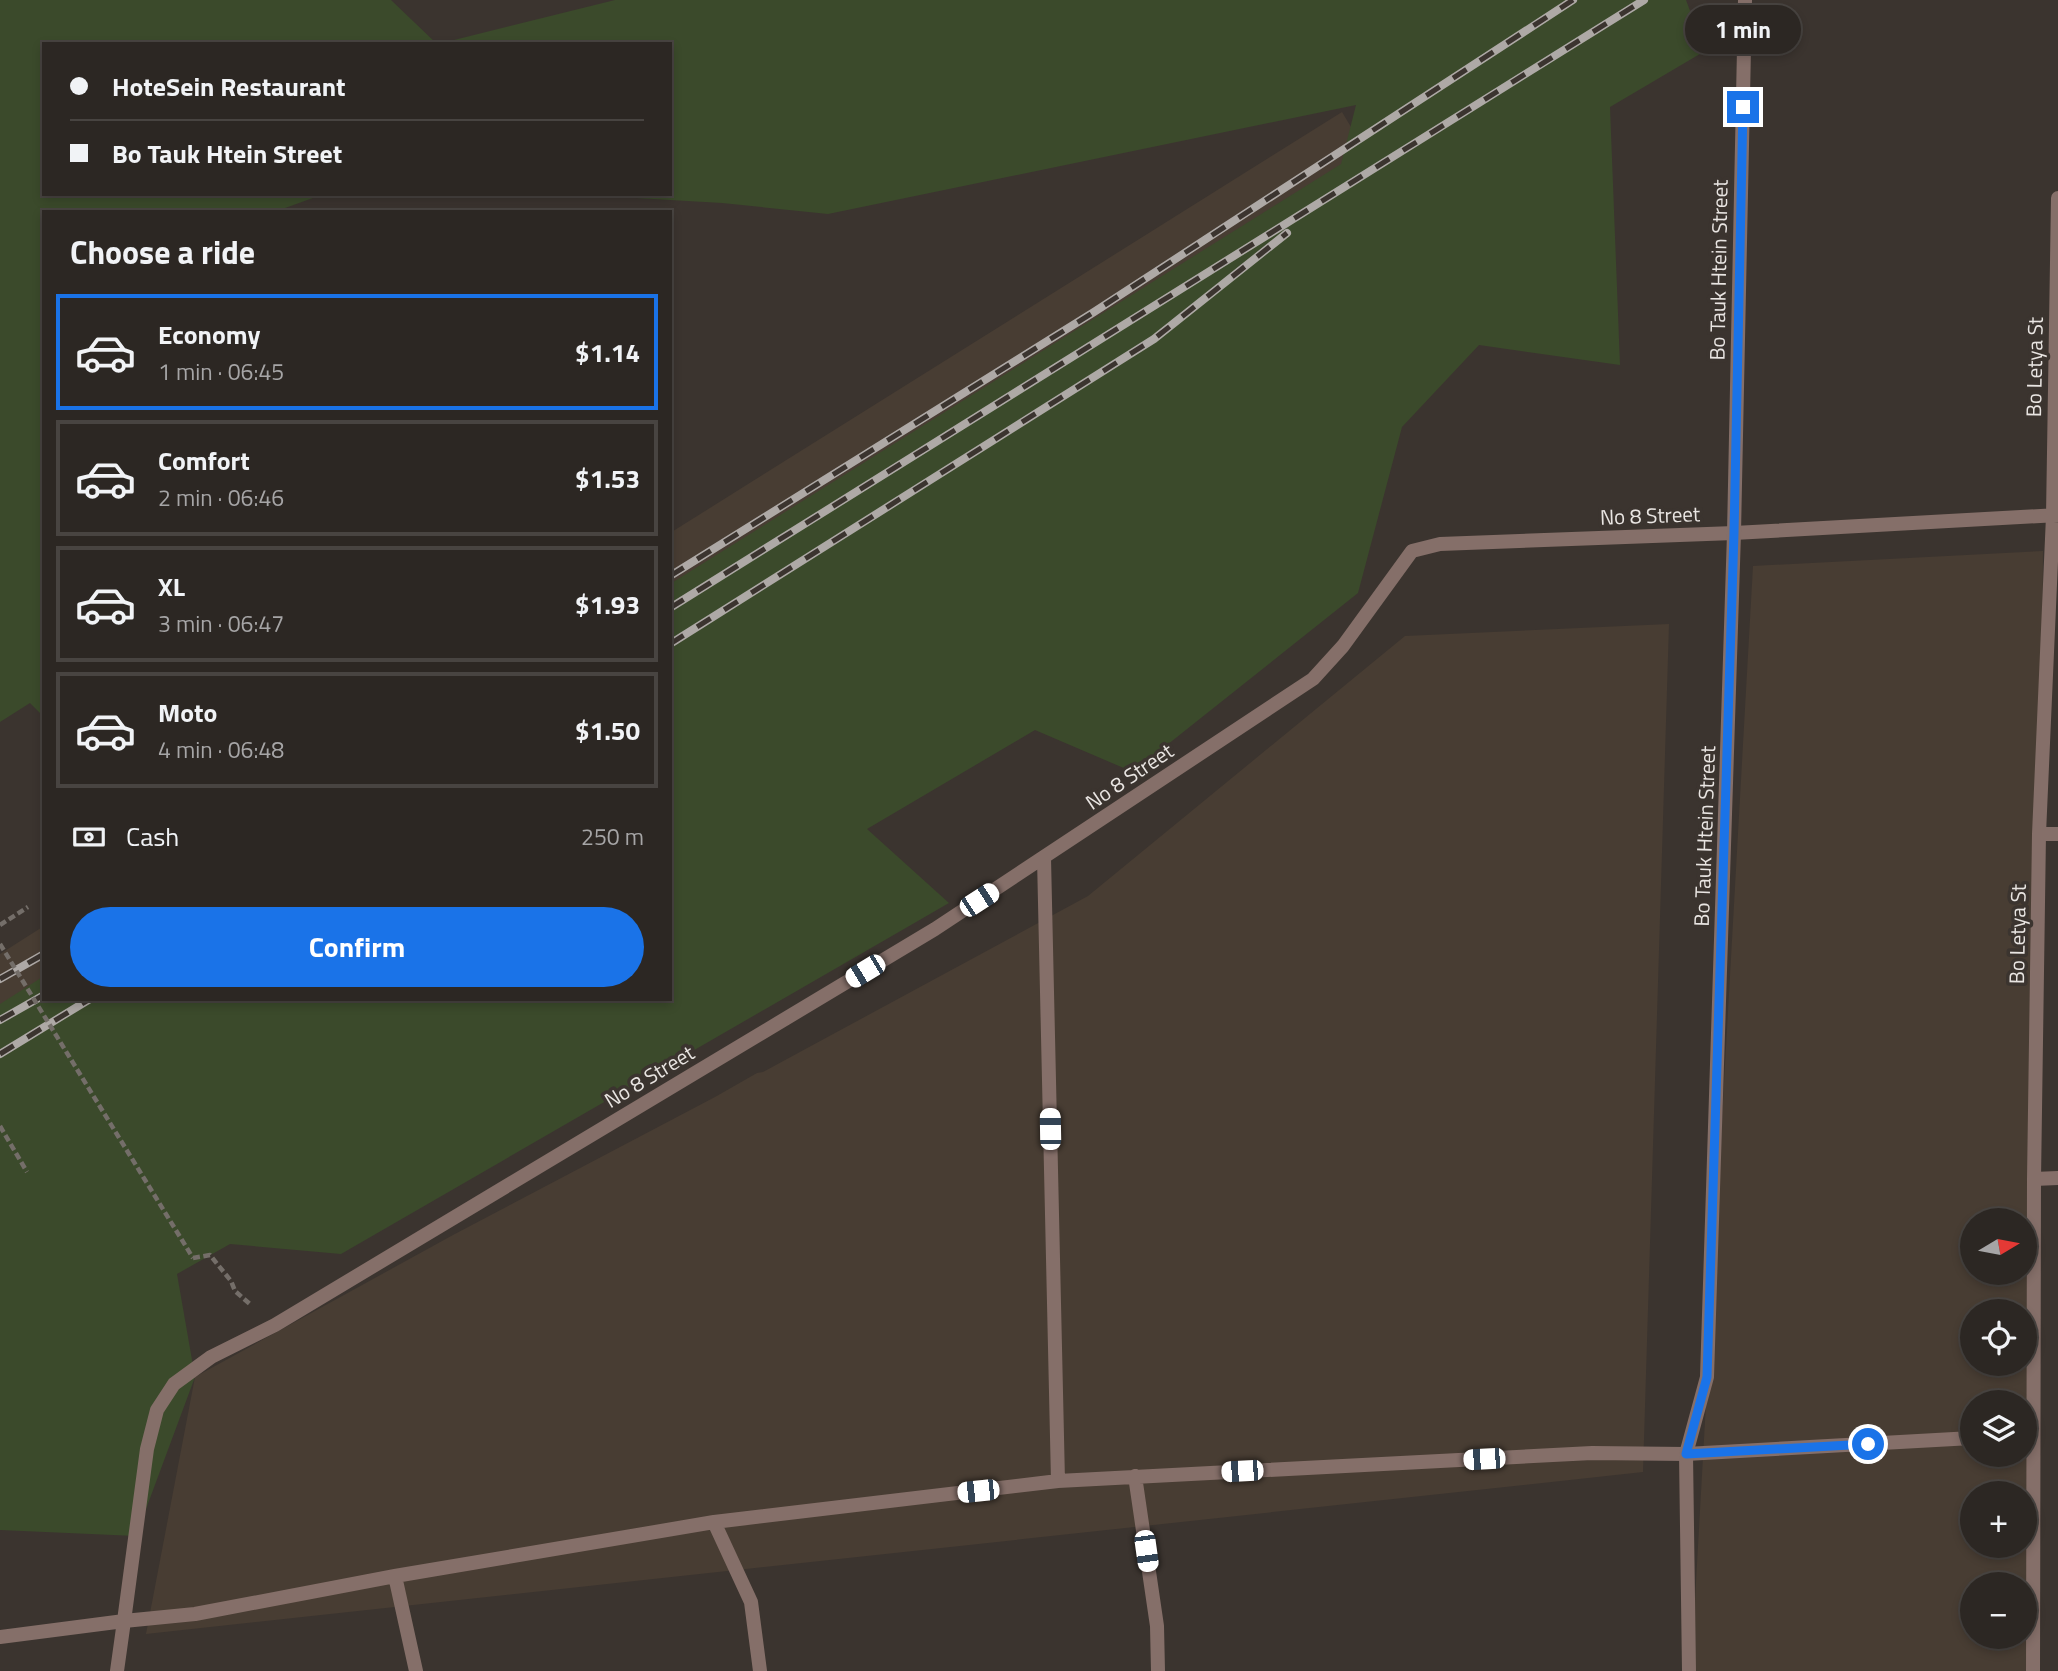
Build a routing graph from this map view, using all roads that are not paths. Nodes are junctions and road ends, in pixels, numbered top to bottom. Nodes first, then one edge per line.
1 (1745, 0) edge
2 (2058, 198) edge
3 (2055, 515) edge
4 (1734, 533) junction
5 (2039, 834) junction
6 (2058, 834) edge
7 (1044, 858) junction
8 (2058, 1178) edge
9 (2034, 1179) junction
10 (2030, 1390) edge
11 (1960, 1439) edge
12 (1686, 1454) junction
13 (2030, 1467) edge
14 (1135, 1476) junction
15 (1058, 1481) junction
16 (714, 1522) junction
17 (395, 1576) junction
18 (124, 1621) junction
19 (0, 1637) edge
20 (117, 1671) edge
21 (416, 1671) edge
22 (760, 1671) edge
23 (1158, 1671) edge
24 (1689, 1671) edge
25 (2033, 1671) edge

1 - 4 street, Bo Tauk Htein Street
2 - 3 street, Bo Letya St
3 - 4 street, No 8 Street
3 - 5 street, Bo Letya St
4 - 7 street, No 8 Street
4 - 12 street, Bo Tauk Htein Street
5 - 6 street
5 - 9 street, Bo Letya St
7 - 15 street
7 - 18 street, No 8 Street
8 - 9 street
9 - 10 street, Bo Letya St
11 - 12 street
12 - 14 street
12 - 24 street, Bo Tauk Htein Street
13 - 25 street, Bo Letya St
14 - 15 street
14 - 23 street
15 - 16 street
16 - 17 street
16 - 22 street
17 - 18 street
17 - 21 street
18 - 19 street
18 - 20 street, No 8 Street

